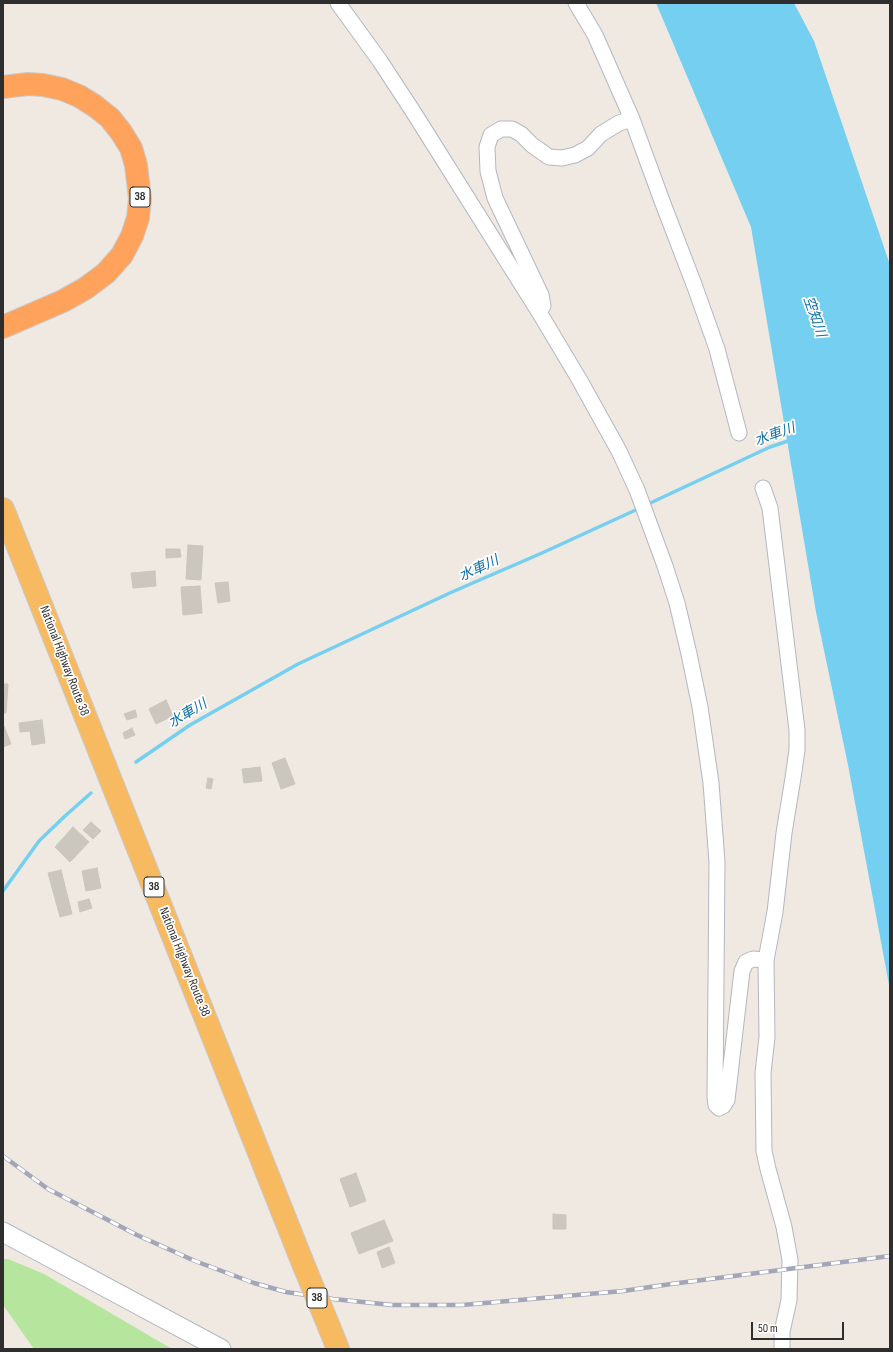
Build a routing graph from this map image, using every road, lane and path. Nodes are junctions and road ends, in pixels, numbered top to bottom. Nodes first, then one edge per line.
1 (338, 3) edge
2 (576, 3) edge
3 (3, 87) edge
4 (632, 119) junction
5 (539, 312) junction
6 (3, 327) edge
7 (739, 433) dead end
8 (763, 488) dead end
9 (3, 509) edge
10 (766, 960) junction
11 (3, 1232) edge
12 (221, 1349) edge
13 (338, 1349) edge
14 (782, 1349) edge

1 - 5 street
2 - 4 street
3 - 6 highway, 38
4 - 5 street
4 - 7 street
5 - 10 street
8 - 10 street
9 - 13 highway, National Highway Route 38 / 38, bridge
10 - 14 street
11 - 12 street

